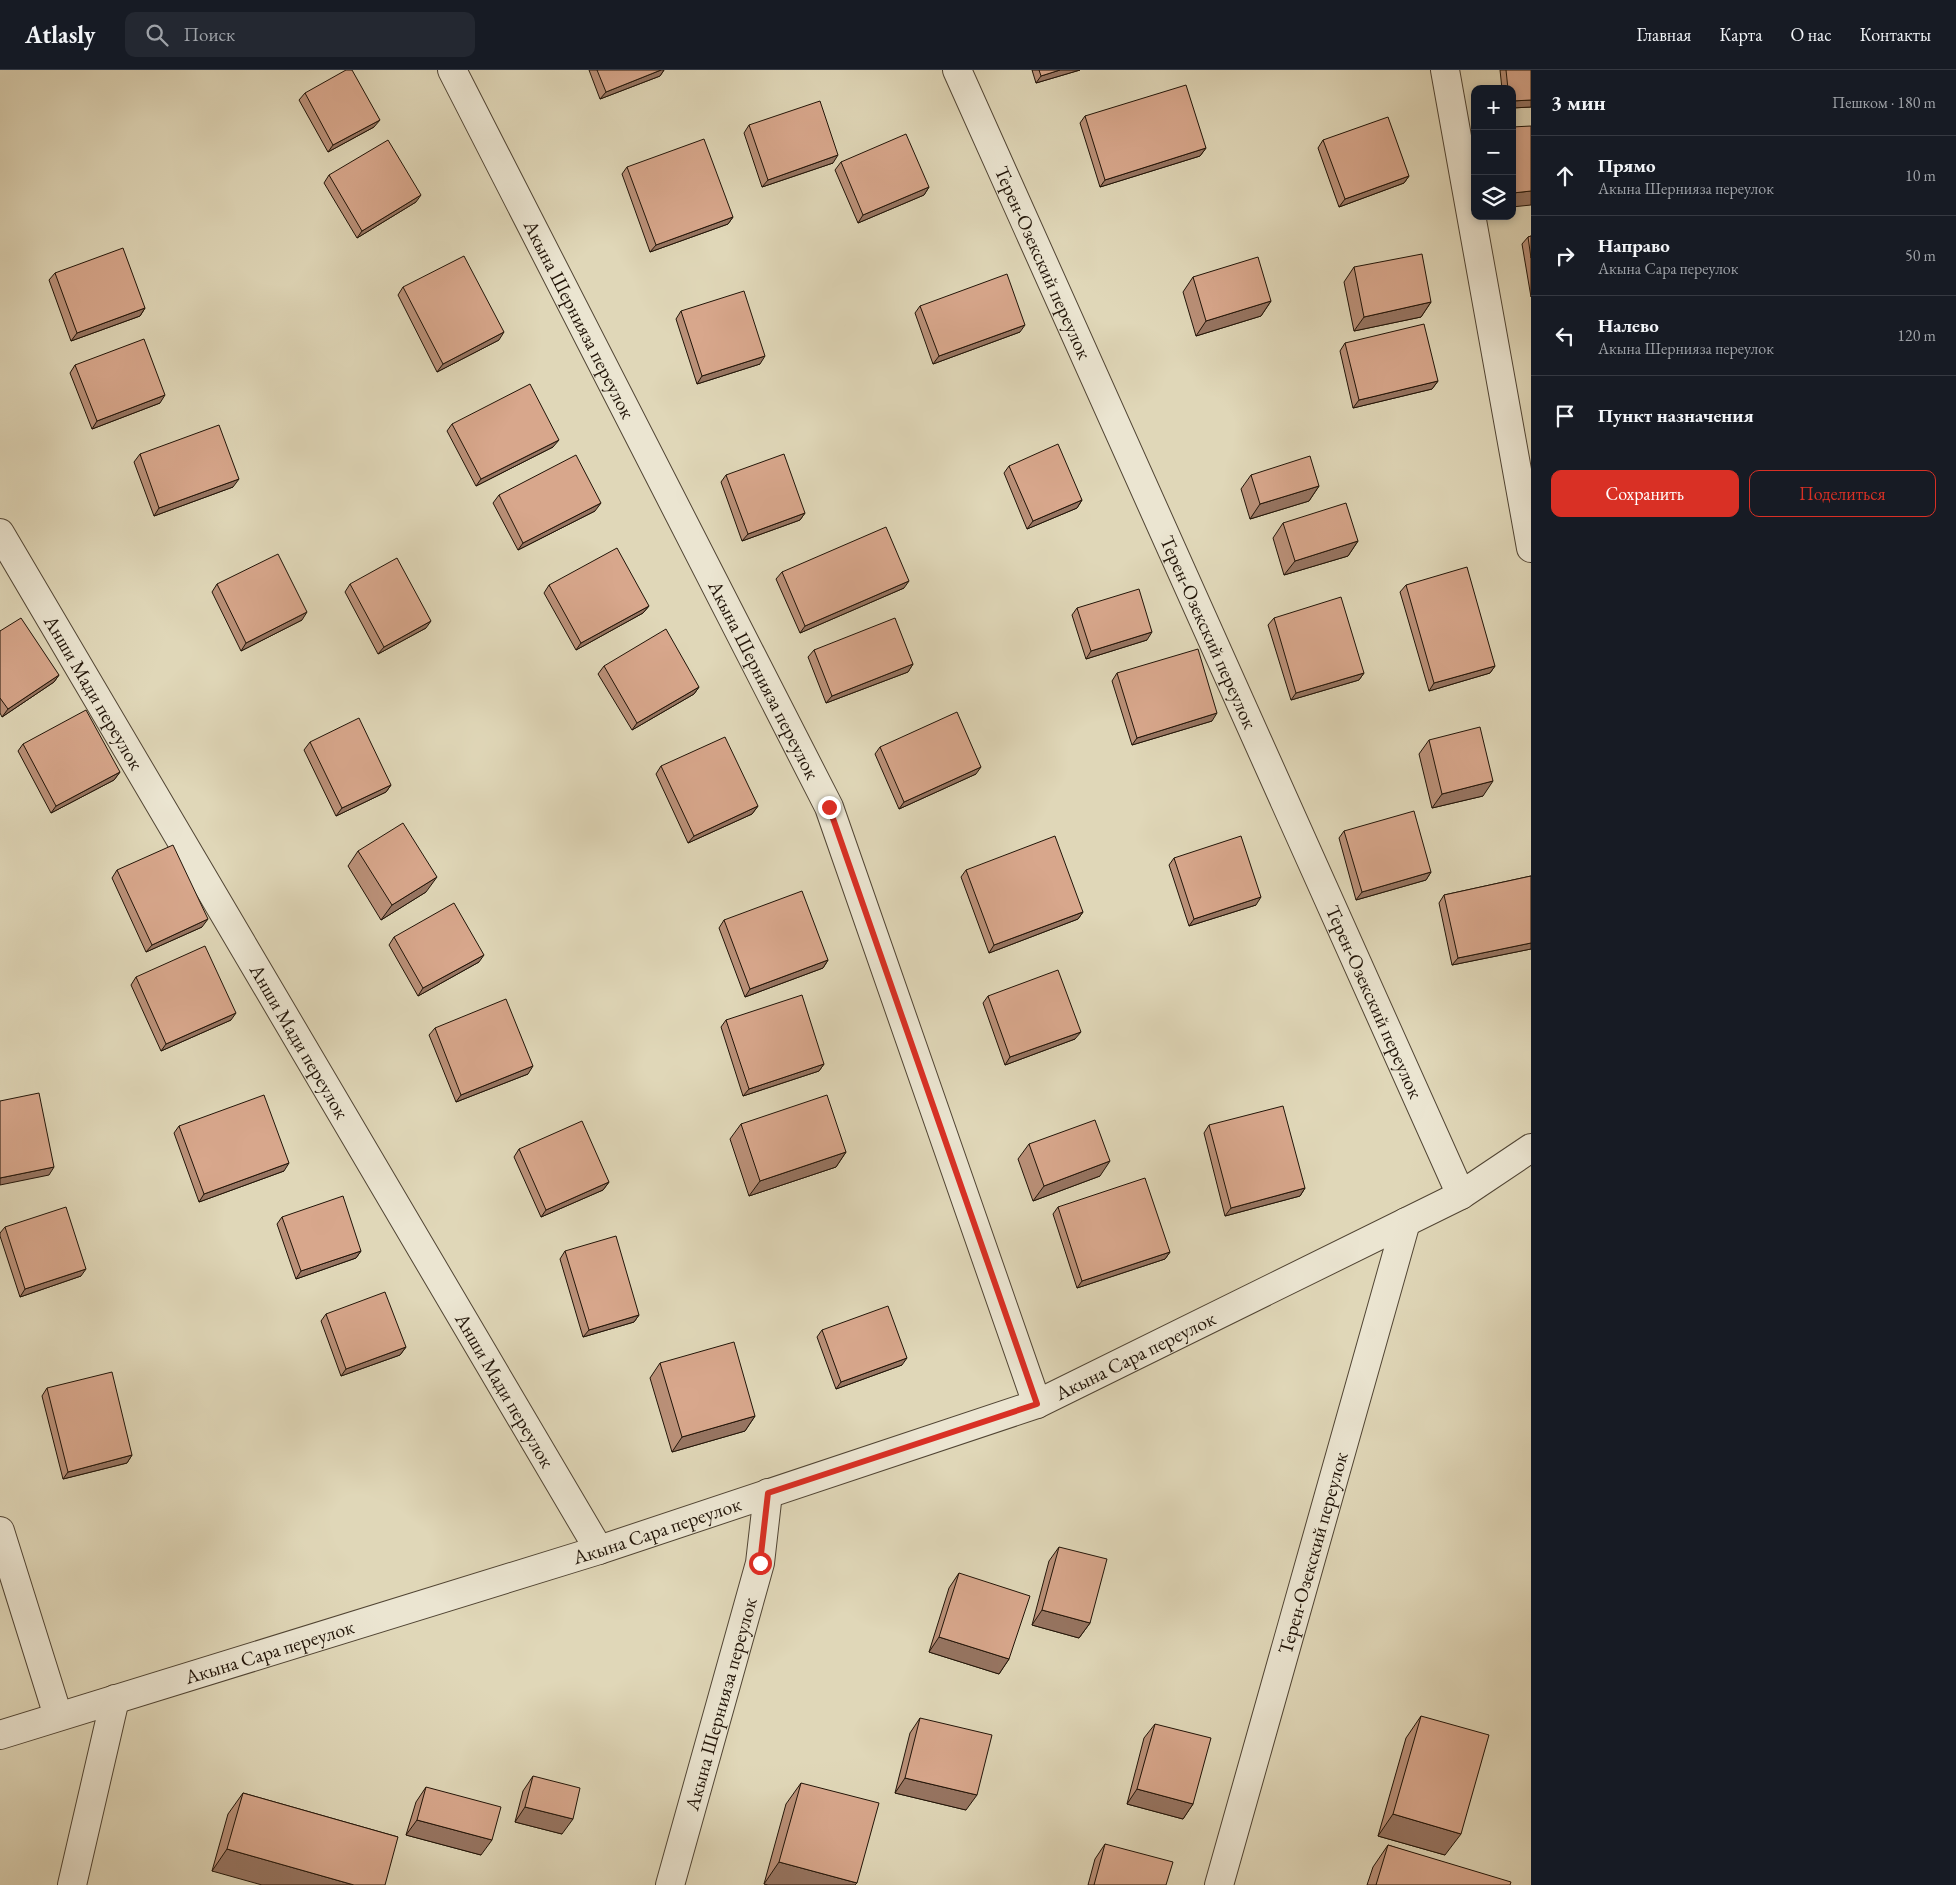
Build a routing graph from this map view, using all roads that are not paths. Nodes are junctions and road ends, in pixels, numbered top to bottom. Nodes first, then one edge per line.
1 (452, 70) edge
2 (957, 70) edge
3 (1444, 70) edge
4 (0, 533) edge
5 (1531, 548) edge
6 (1531, 1148) edge
7 (1461, 1195) junction
8 (1406, 1222) junction
9 (1037, 1404) junction
10 (768, 1493) junction
11 (0, 1531) edge
12 (600, 1550) junction
13 (115, 1699) junction
14 (58, 1716) junction
15 (0, 1735) edge
16 (72, 1885) edge
17 (670, 1885) edge
18 (1219, 1885) edge

1 - 9 street, Акына Шернияза переулок
2 - 7 street, Терен-Озекский переулок
3 - 5 street
4 - 12 street, Анши Мади переулок
6 - 7 street, Акына Сара переулок
7 - 8 street, Акына Сара переулок
8 - 9 street, Акына Сара переулок
8 - 18 street, Терен-Озекский переулок
9 - 10 street, Акына Сара переулок
10 - 12 street, Акына Сара переулок
10 - 17 street, Акына Шернияза переулок
11 - 14 street
12 - 13 street, Акына Сара переулок
13 - 14 street, Акына Сара переулок
13 - 16 street
14 - 15 street, Акына Сара переулок

